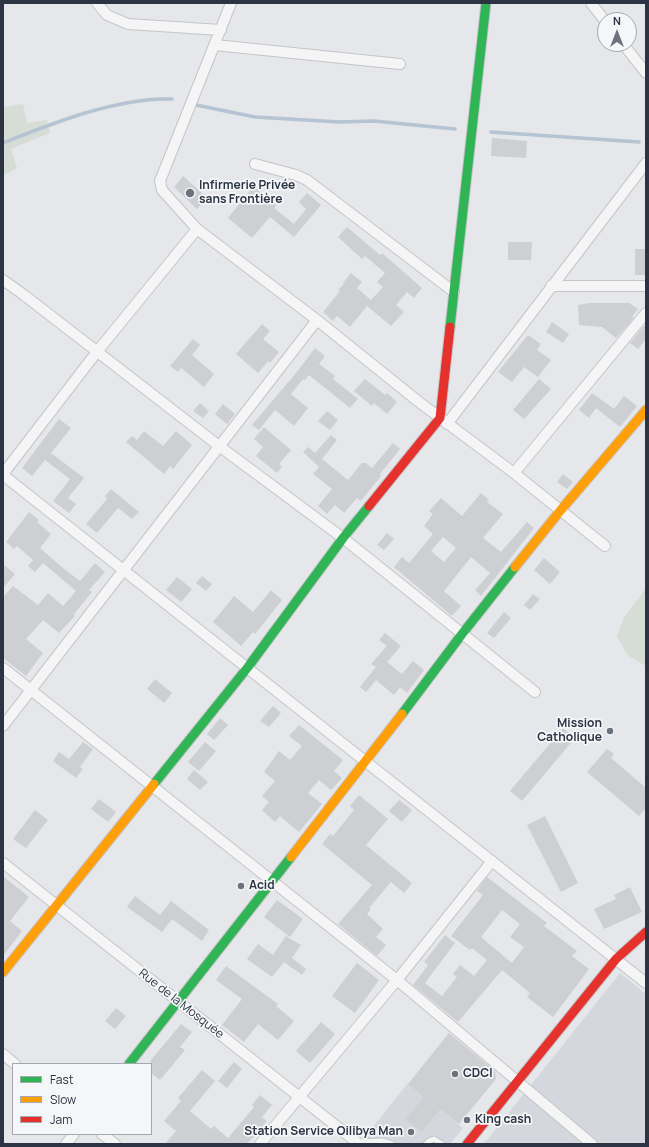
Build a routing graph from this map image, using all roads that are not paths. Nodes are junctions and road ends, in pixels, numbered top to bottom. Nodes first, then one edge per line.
1 (97, 3) edge
2 (231, 3) edge
3 (486, 3) edge
4 (591, 3) edge
5 (598, 12) edge
6 (221, 30) junction
7 (215, 45) junction
8 (629, 52) edge
9 (400, 64) dead end
10 (646, 73) edge
11 (646, 163) edge
12 (255, 164) dead end
13 (197, 229) junction
14 (3, 280) edge
15 (551, 286) junction
16 (646, 286) edge
17 (454, 292) junction
18 (646, 313) edge
19 (317, 320) junction
20 (96, 353) junction
21 (646, 410) edge
22 (444, 421) junction
23 (219, 446) junction
24 (514, 473) junction
25 (3, 474) edge
26 (560, 511) junction
27 (343, 538) junction
28 (605, 546) dead end
29 (123, 570) junction
30 (462, 634) junction
31 (248, 667) junction
32 (3, 668) edge
33 (32, 690) junction
34 (534, 692) dead end
35 (3, 726) edge
36 (368, 761) junction
37 (152, 786) junction
38 (492, 861) junction
39 (3, 863) edge
40 (273, 882) junction
41 (55, 905) junction
42 (646, 932) edge
43 (616, 959) junction
44 (3, 972) edge
45 (397, 980) junction
46 (646, 983) edge
47 (178, 1002) junction
48 (3, 1054) edge
49 (14, 1063) edge
50 (130, 1063) edge
51 (517, 1082) junction
52 (298, 1096) junction
53 (73, 1135) edge
54 (103, 1135) edge
55 (358, 1143) edge
56 (66, 1144) edge
57 (115, 1144) edge
58 (260, 1144) edge
59 (392, 1144) edge
60 (426, 1144) edge
61 (442, 1144) edge
62 (467, 1144) edge
63 (592, 1144) edge

1 - 6 street
2 - 6 street
3 - 17 street
4 - 5 street
6 - 7 street
7 - 9 street
7 - 13 street
8 - 10 street
11 - 15 street
12 - 17 street
13 - 19 street
13 - 20 street
14 - 20 street
15 - 16 street
15 - 22 street
17 - 22 street
18 - 24 street
19 - 22 street
19 - 23 street
20 - 23 street
20 - 25 street
21 - 26 street
22 - 24 street
22 - 27 street
23 - 27 street
23 - 29 street
24 - 26 street
25 - 29 street
26 - 28 street
26 - 30 street
27 - 30 street
27 - 31 street
29 - 31 street
29 - 33 street
30 - 34 street
30 - 36 street
31 - 36 street
31 - 37 street
32 - 33 street
33 - 35 street
33 - 37 street
36 - 38 street
36 - 40 street
37 - 40 street
37 - 41 street
38 - 43 street
38 - 45 street
39 - 41 street, Rue de la Mosquée
40 - 45 street
40 - 47 street
41 - 44 street
41 - 47 street, Rue de la Mosquée
42 - 43 street
43 - 46 street
43 - 51 street
45 - 51 street
45 - 52 street
47 - 50 street
47 - 52 street, Rue de la Mosquée
48 - 49 street
51 - 62 street
51 - 63 street
52 - 55 street, Rue de la Mosquée
52 - 58 street
53 - 56 street
54 - 57 street
55 - 59 lane
60 - 61 lane

